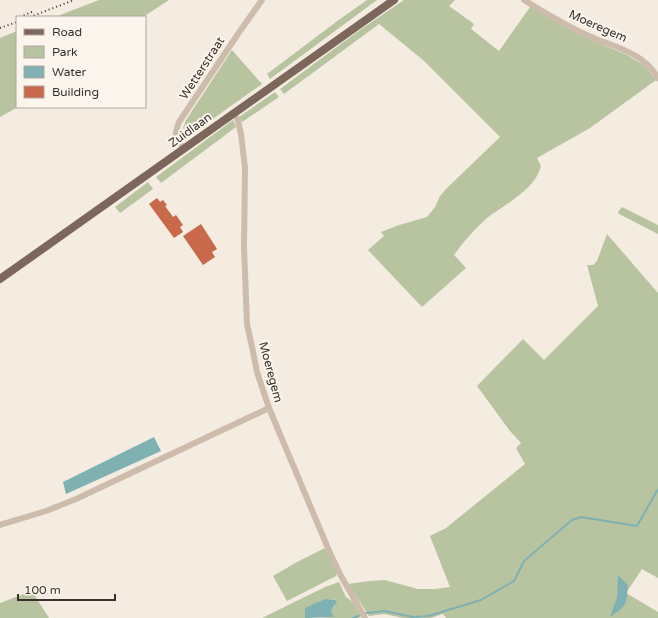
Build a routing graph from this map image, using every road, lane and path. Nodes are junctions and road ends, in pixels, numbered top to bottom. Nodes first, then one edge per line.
1 (262, 0) edge
2 (394, 0) edge
3 (524, 0) edge
4 (658, 78) edge
5 (234, 113) junction
6 (185, 149) junction
7 (0, 279) edge
8 (269, 408) junction
9 (0, 525) edge
10 (365, 618) edge

1 - 6 street, Wetterstraat
2 - 5 main road, Zuidlaan
3 - 4 street, Moeregem
5 - 6 main road, Zuidlaan
5 - 8 street, Moeregem
6 - 7 main road, Zuidlaan
8 - 9 street
8 - 10 street, Moeregem

